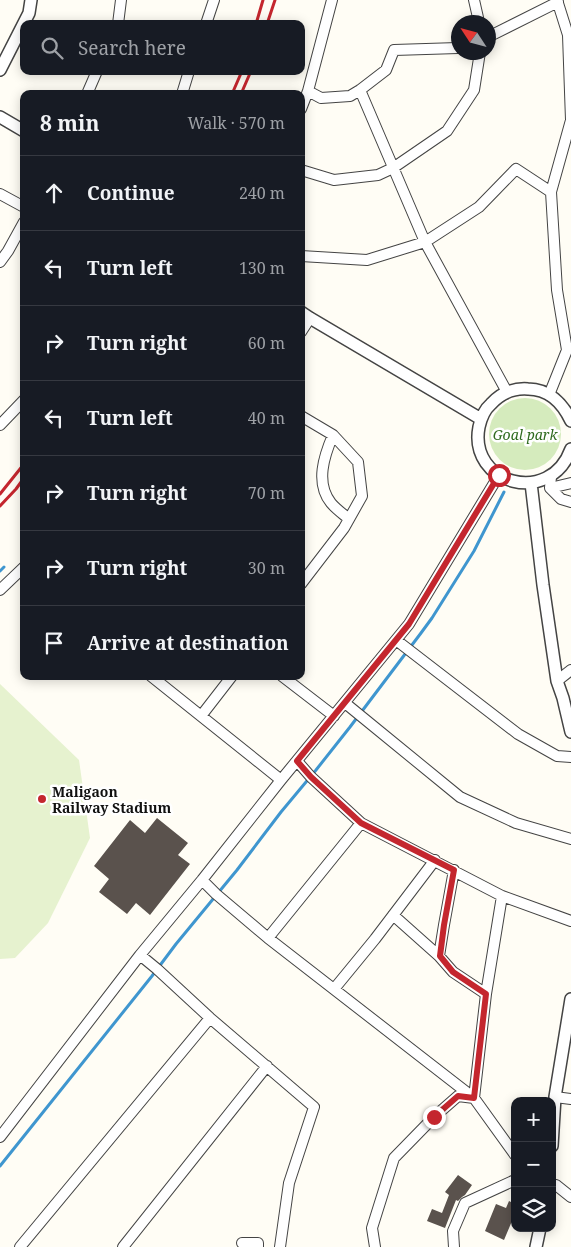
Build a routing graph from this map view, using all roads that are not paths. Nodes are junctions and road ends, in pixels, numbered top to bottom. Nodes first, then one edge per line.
1 (31, 0) edge
2 (122, 0) edge
3 (214, 0) edge
4 (332, 0) edge
5 (474, 0) edge
6 (557, 1) edge
7 (477, 15) edge
8 (26, 20) edge
9 (119, 20) edge
10 (207, 20) edge
11 (20, 31) edge
12 (496, 33) edge
13 (451, 48) edge
14 (479, 60) edge
15 (0, 70) edge
16 (95, 75) edge
17 (188, 75) edge
18 (88, 90) edge
19 (183, 90) edge
20 (360, 90) junction
21 (308, 91) junction
22 (305, 99) edge
23 (0, 117) edge
24 (20, 129) edge
25 (393, 168) junction
26 (305, 171) edge
27 (551, 192) junction
28 (0, 194) edge
29 (20, 205) edge
30 (20, 229) edge
31 (425, 242) junction
32 (305, 256) edge
33 (0, 262) edge
34 (306, 315) edge
35 (507, 392) junction
36 (549, 395) junction
37 (20, 404) edge
38 (305, 418) edge
39 (481, 419) junction
40 (571, 421) edge
41 (0, 425) edge
42 (332, 435) junction
43 (571, 449) edge
44 (499, 475) junction
45 (551, 476) junction
46 (531, 483) junction
47 (571, 483) edge
48 (550, 488) junction
49 (571, 502) edge
50 (349, 519) junction
51 (20, 571) edge
52 (305, 579) edge
53 (0, 590) edge
54 (396, 640) junction
55 (571, 670) edge
56 (156, 680) edge
57 (229, 680) edge
58 (287, 680) edge
59 (557, 681) junction
60 (567, 699) edge
61 (345, 703) junction
62 (201, 716) junction
63 (334, 716) junction
64 (571, 732) edge
65 (571, 757) edge
66 (297, 761) junction
67 (281, 780) junction
68 (361, 823) junction
69 (571, 839) edge
70 (434, 860) junction
71 (454, 870) junction
72 (202, 880) junction
73 (502, 896) junction
74 (393, 916) junction
75 (571, 921) edge
76 (268, 938) junction
77 (140, 955) junction
78 (440, 956) junction
79 (334, 990) junction
80 (486, 994) junction
81 (571, 999) edge
82 (210, 1018) junction
83 (267, 1066) junction
84 (555, 1096) junction
85 (474, 1098) junction
86 (571, 1099) edge
87 (0, 1137) edge
88 (552, 1142) edge
89 (511, 1149) edge
90 (511, 1182) edge
91 (556, 1185) edge
92 (571, 1197) edge
93 (539, 1232) edge
94 (242, 1242) dead end
95 (20, 1247) edge
96 (124, 1247) edge
97 (258, 1247) edge
98 (280, 1247) edge
99 (375, 1247) edge
100 (454, 1247) edge
101 (536, 1247) edge

1 - 8 street
2 - 9 street
3 - 10 street
4 - 21 street
5 - 7 street
6 - 12 street
6 - 27 street
11 - 15 street
13 - 20 street
14 - 25 street
16 - 18 street
17 - 19 street
20 - 21 street
20 - 25 street
21 - 22 street
23 - 24 street
25 - 26 street
25 - 31 street
27 - 31 street
27 - 36 street
28 - 29 street
30 - 33 street
31 - 32 street
31 - 35 street
34 - 39 street
35 - 36 street
35 - 39 street
36 - 40 street
37 - 41 street
38 - 42 street
39 - 44 street
42 - 50 street
42 - 50 street
43 - 45 street
44 - 46 street
44 - 54 street
45 - 46 street
45 - 48 street
46 - 59 street
47 - 48 street
48 - 49 street
50 - 52 street
51 - 53 street
54 - 61 street
54 - 65 street
55 - 59 street
56 - 62 street
57 - 62 street
58 - 63 street
59 - 60 street
60 - 64 street
61 - 63 street
61 - 69 street
62 - 67 street
63 - 66 street
66 - 67 street
66 - 68 street
67 - 72 street
68 - 70 street
68 - 76 street
70 - 71 street
70 - 74 street
71 - 73 street
71 - 78 street
72 - 76 street
72 - 77 street
73 - 75 street
73 - 80 street
74 - 78 street
74 - 79 street
76 - 79 street
77 - 82 street
77 - 87 street
78 - 80 street
79 - 85 street
80 - 85 street
81 - 84 street
82 - 83 street
82 - 95 street
83 - 96 street
83 - 98 street
84 - 86 street
84 - 88 street
85 - 89 street
85 - 99 street
90 - 100 street
91 - 92 street
93 - 101 street
94 - 97 street

